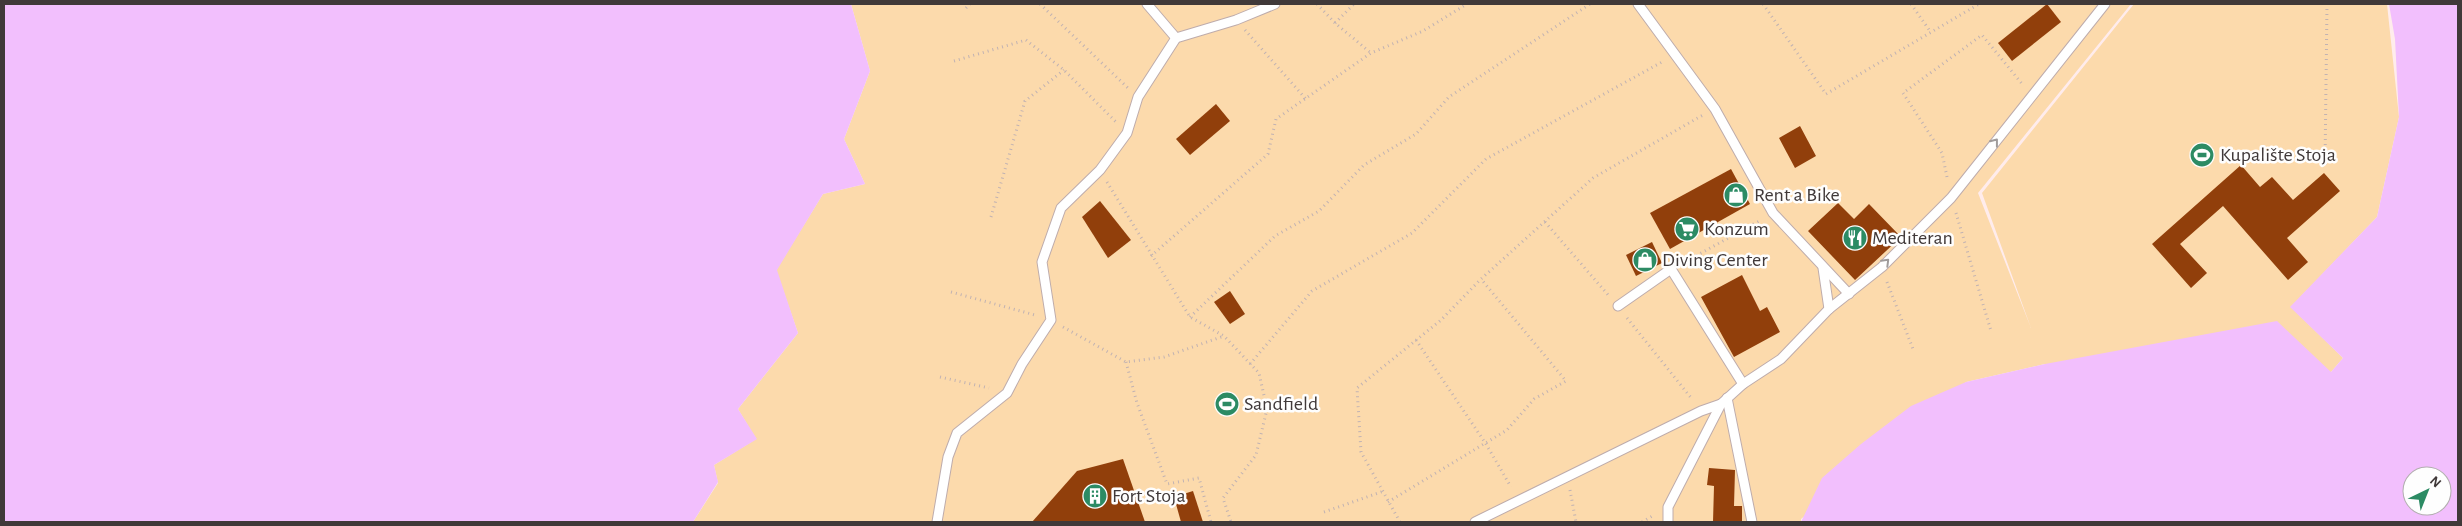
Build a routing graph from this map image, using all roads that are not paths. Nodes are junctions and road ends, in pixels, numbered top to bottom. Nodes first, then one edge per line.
1 (1148, 4) edge
2 (1275, 4) edge
3 (1638, 4) edge
4 (2105, 4) edge
5 (1176, 38) junction
6 (1823, 268) junction
7 (1849, 294) junction
8 (1618, 306) dead end
9 (1829, 309) junction
10 (1743, 384) junction
11 (1724, 401) junction
12 (937, 522) edge
13 (1475, 522) edge
14 (1668, 522) edge
15 (1752, 522) edge

1 - 5 lane
2 - 5 lane
3 - 6 lane
7 -> 4 lane
5 - 12 lane
6 - 7 lane
6 - 9 lane
7 - 9 lane
8 - 10 lane
9 - 10 lane
10 - 11 lane
11 - 13 lane
11 - 14 lane
11 - 15 lane

